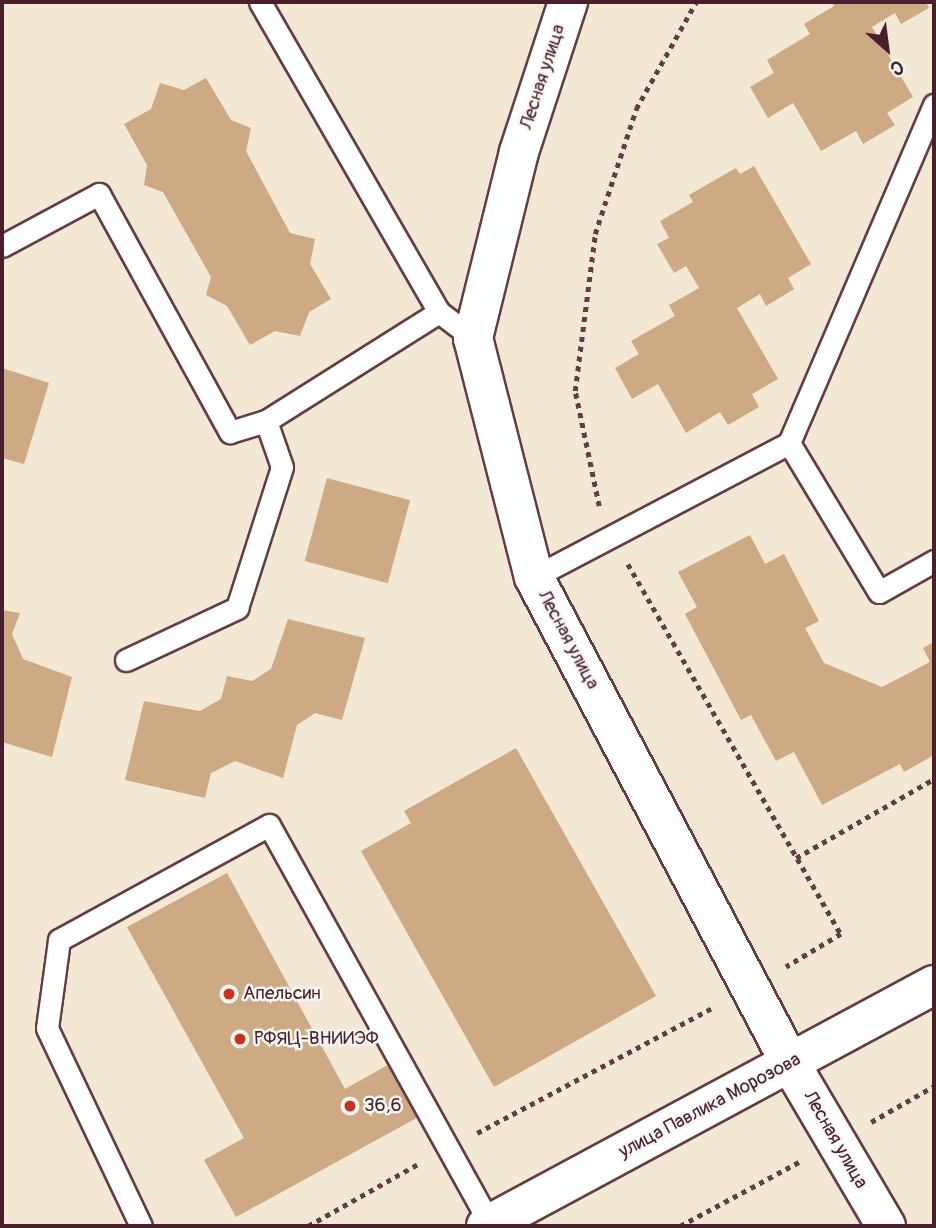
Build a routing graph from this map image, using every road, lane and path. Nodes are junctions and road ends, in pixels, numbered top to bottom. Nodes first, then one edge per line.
1 (260, 2) edge
2 (568, 2) edge
3 (934, 105) edge
4 (2, 246) edge
5 (439, 312) junction
6 (473, 338) junction
7 (266, 421) junction
8 (789, 443) junction
9 (934, 561) edge
10 (534, 577) junction
11 (126, 660) dead end
12 (934, 779) edge
13 (796, 858) dead end
14 (934, 985) edge
15 (790, 1063) junction
16 (488, 1225) edge
17 (141, 1226) edge
18 (886, 1226) edge

1 - 5 lane
2 - 6 street, Лесная улица
3 - 8 lane
4 - 7 lane
5 - 6 lane
5 - 7 lane
6 - 10 street, Лесная улица
7 - 11 lane
8 - 9 lane
8 - 10 lane
10 - 15 street, Лесная улица
12 - 13 path
14 - 15 street, улица Павлика Морозова
15 - 16 street, улица Павлика Морозова
15 - 18 street, Лесная улица
16 - 17 lane

